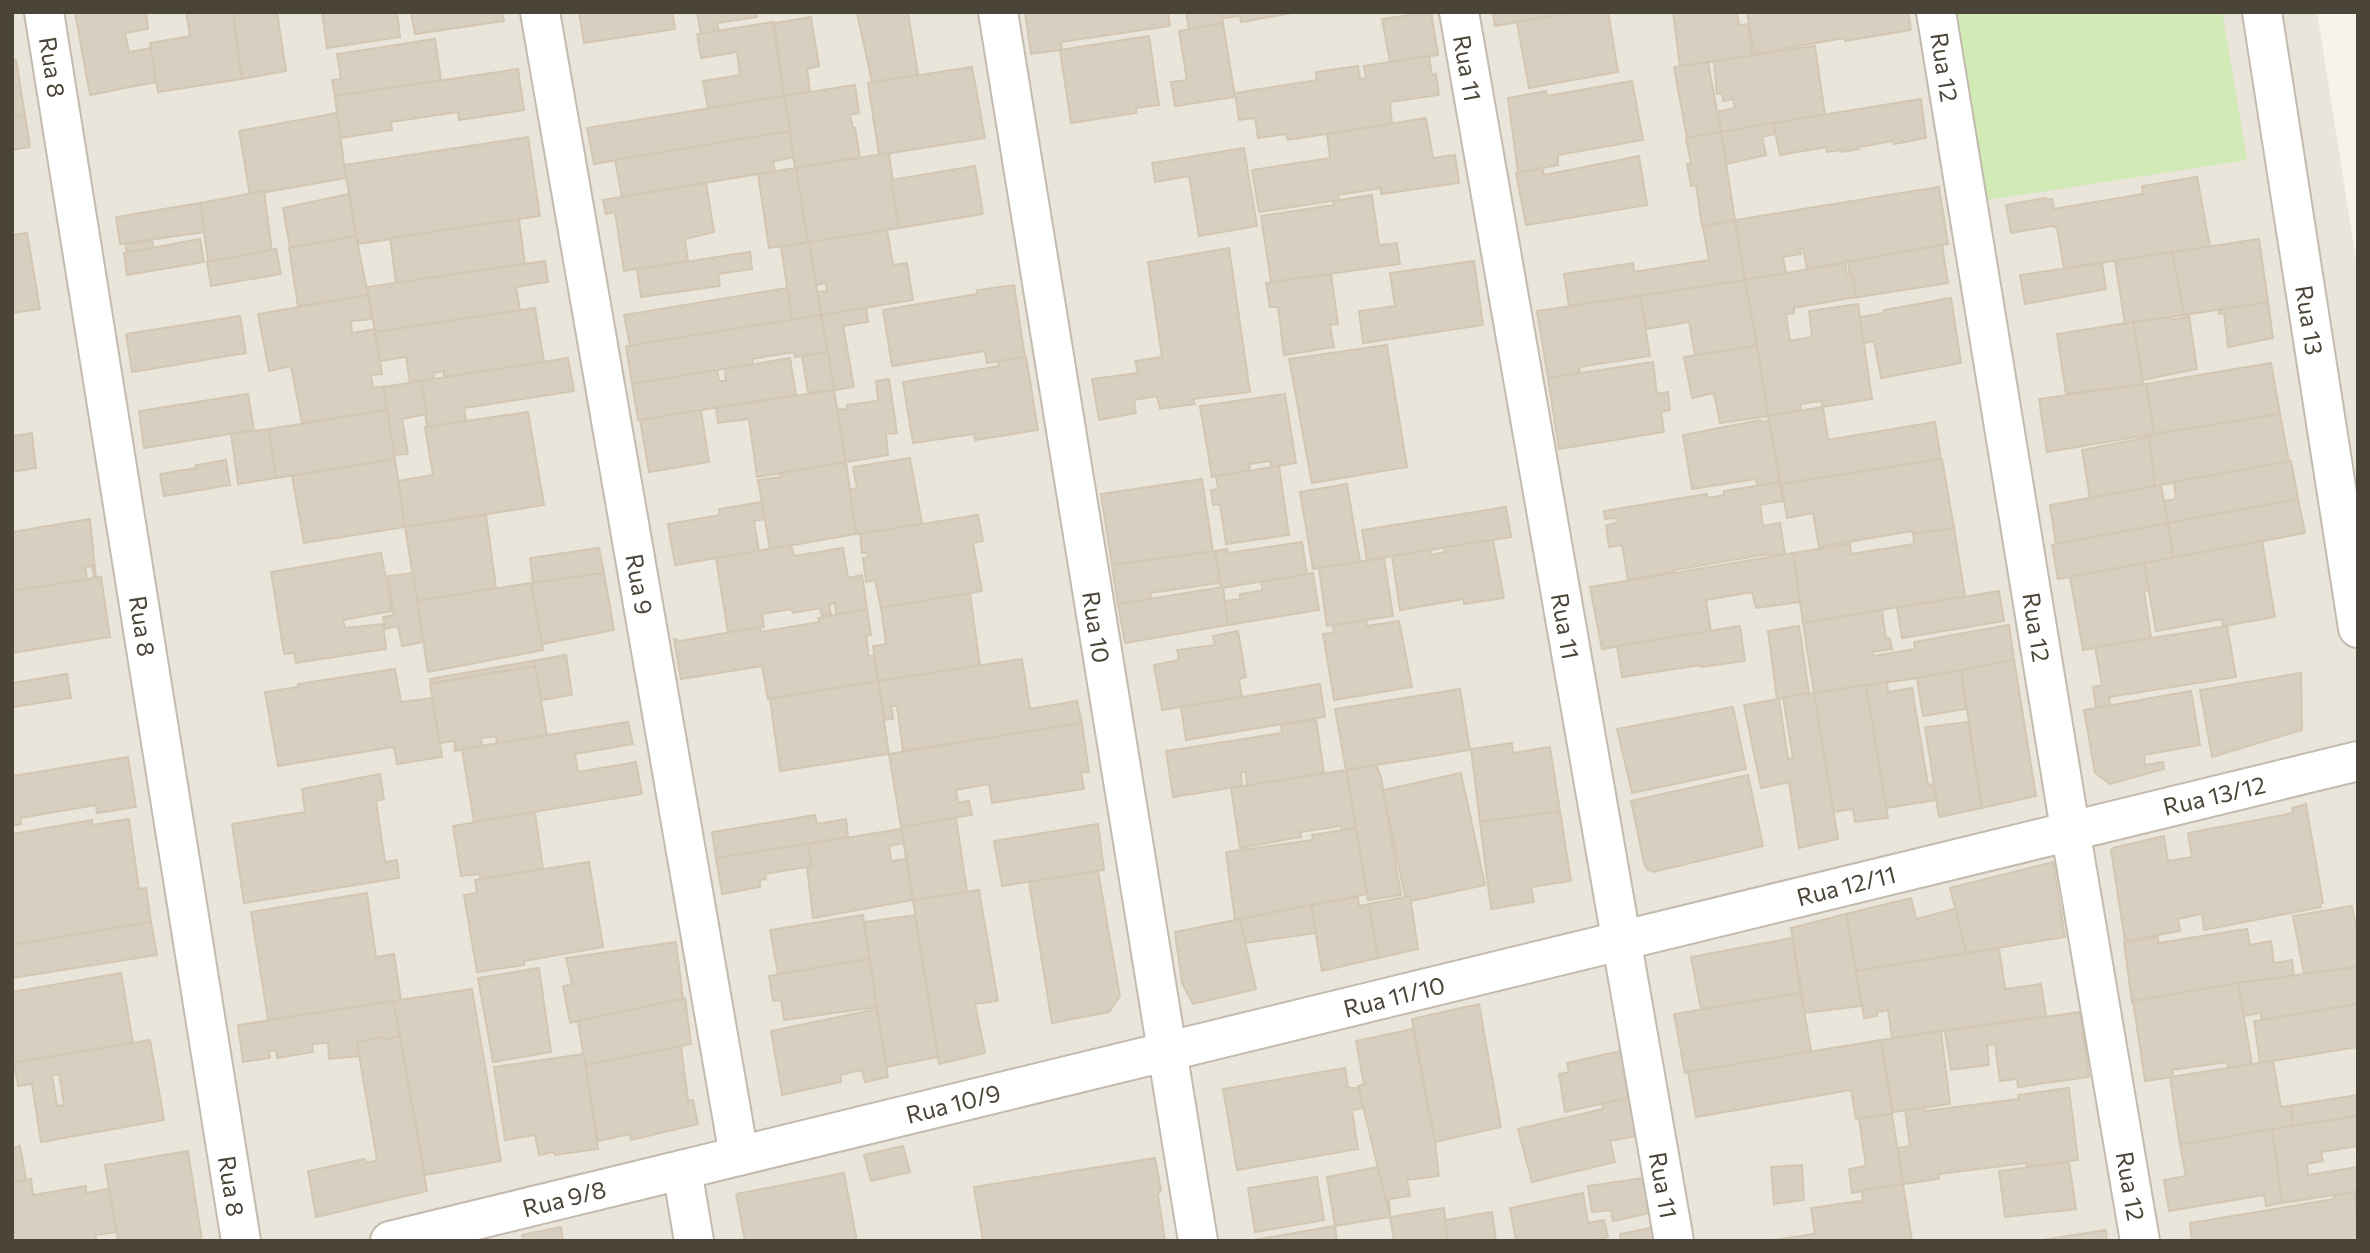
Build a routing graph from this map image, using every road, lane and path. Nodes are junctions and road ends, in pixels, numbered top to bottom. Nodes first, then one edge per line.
1 (44, 12) edge
2 (540, 12) edge
3 (998, 12) edge
4 (1458, 12) edge
5 (1937, 12) edge
6 (2262, 12) edge
7 (2358, 628) edge
8 (2358, 761) edge
9 (2070, 829) junction
10 (1622, 940) junction
11 (1166, 1051) junction
12 (739, 1156) junction
13 (682, 1170) junction
14 (241, 1241) edge
15 (390, 1241) edge
16 (694, 1241) edge
17 (1198, 1241) edge
18 (1674, 1241) edge
19 (2140, 1241) edge

1 - 14 street, Rua 8
2 - 12 street, Rua 9
3 - 11 street, Rua 10
4 - 10 street, Rua 11
5 - 9 street, Rua 12
6 - 7 street, Rua 13
8 - 9 street, Rua 13/12
9 - 10 street, Rua 12/11
9 - 19 street, Rua 12
10 - 11 street, Rua 11/10
10 - 18 street, Rua 11
11 - 12 street, Rua 10/9
11 - 17 street, Rua 10
12 - 13 street, Rua 9/8
13 - 15 street, Rua 9/8
13 - 16 street

